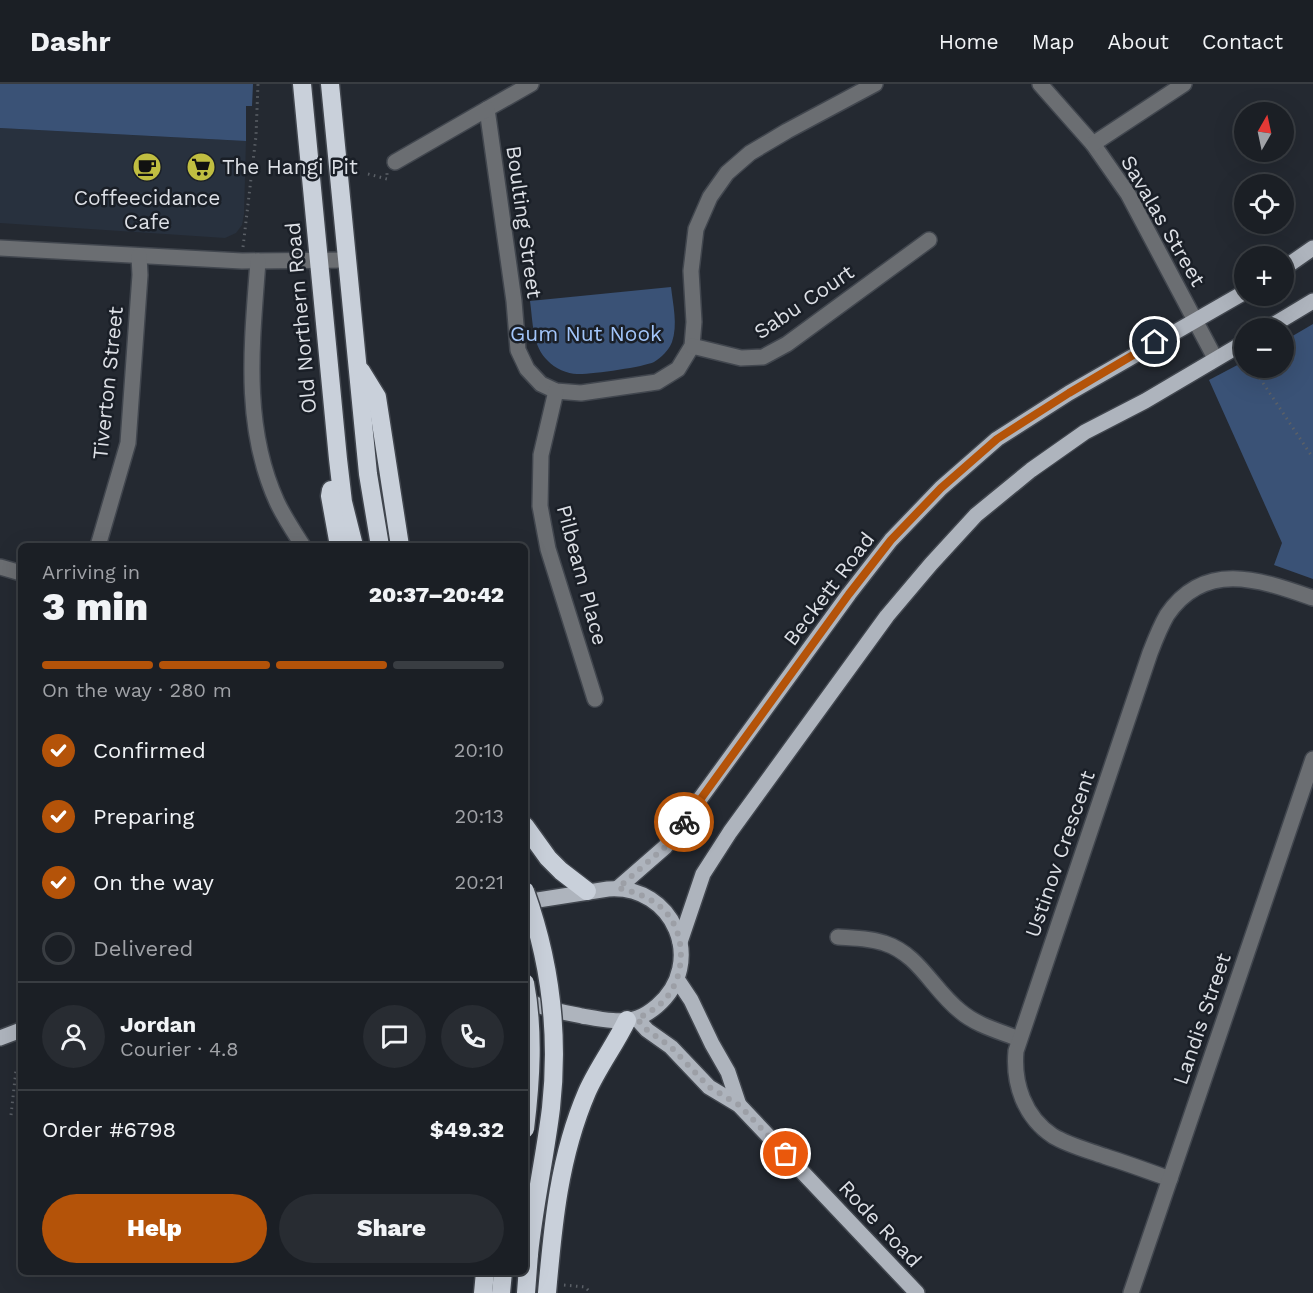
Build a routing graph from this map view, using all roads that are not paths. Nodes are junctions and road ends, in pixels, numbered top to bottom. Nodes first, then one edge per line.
1 (302, 84) edge
2 (330, 84) edge
3 (531, 84) edge
4 (875, 84) edge
5 (1040, 84) edge
6 (1184, 84) edge
7 (487, 109) junction
8 (1092, 144) junction
9 (394, 162) dead end
10 (928, 240) dead end
11 (0, 248) edge
12 (1313, 248) edge
13 (139, 256) junction
14 (348, 260) junction
15 (258, 261) junction
16 (318, 261) junction
17 (1294, 261) edge
18 (1234, 298) edge
19 (1313, 301) edge
20 (1285, 318) edge
21 (1195, 319) junction
22 (692, 346) junction
23 (1234, 348) edge
24 (1215, 358) junction
25 (358, 365) junction
26 (556, 391) junction
27 (338, 459) junction
28 (99, 543) edge
29 (301, 543) edge
30 (338, 543) edge
31 (353, 543) edge
32 (380, 543) edge
33 (400, 543) edge
34 (0, 567) edge
35 (18, 572) edge
36 (1313, 598) edge
37 (595, 699) dead end
38 (1313, 759) edge
39 (528, 830) edge
40 (618, 888) junction
41 (587, 891) junction
42 (528, 901) edge
43 (528, 901) edge
44 (838, 937) dead end
45 (680, 942) junction
46 (677, 979) junction
47 (528, 1000) edge
48 (528, 1012) edge
49 (632, 1019) junction
50 (18, 1030) edge
51 (0, 1038) edge
52 (1019, 1039) junction
53 (528, 1098) edge
54 (739, 1105) junction
55 (1170, 1179) junction
56 (528, 1267) edge
57 (485, 1275) edge
58 (503, 1275) edge
59 (527, 1275) edge
60 (556, 1289) edge
61 (483, 1293) edge
62 (501, 1293) edge
63 (526, 1293) edge
64 (917, 1293) edge
65 (1131, 1293) edge

1 - 16 highway, Old Northern Road
2 - 14 highway
3 - 7 street
4 - 22 street
5 - 8 street, Savalas Street
6 - 8 street
7 - 9 street
7 - 26 street, Boulting Street
8 - 21 street, Savalas Street
10 - 22 street, Sabu Court
11 - 13 street
12 - 17 main road
13 - 15 street
13 - 28 street, Tiverton Street
14 - 16 street
14 - 25 highway
15 - 16 street
15 - 29 street
16 - 27 highway, Old Northern Road
18 - 21 main road, Beckett Road
19 - 20 main road
21 - 24 street, Savalas Street
21 - 40 main road, Beckett Road
22 - 26 street
23 - 24 main road
24 - 45 main road
25 - 32 highway
25 - 33 highway
26 - 37 street, Pilbeam Place
27 - 30 highway
27 - 31 highway, Old Northern Road
34 - 35 street
36 - 52 street, Ustinov Crescent
38 - 55 street, Landis Street
39 - 41 highway
40 - 41 main road
40 - 45 main road
41 - 42 main road
43 - 56 highway, bridge
44 - 52 street
45 - 46 main road
46 - 49 main road
46 - 54 main road, Rode Road
47 - 49 main road
48 - 53 highway, bridge
49 - 54 main road, Rode Road
49 - 60 highway
50 - 51 main road
52 - 55 street, Ustinov Crescent
54 - 64 main road, Rode Road
55 - 65 street, Landis Street
57 - 61 highway
58 - 62 highway
59 - 63 highway, bridge

